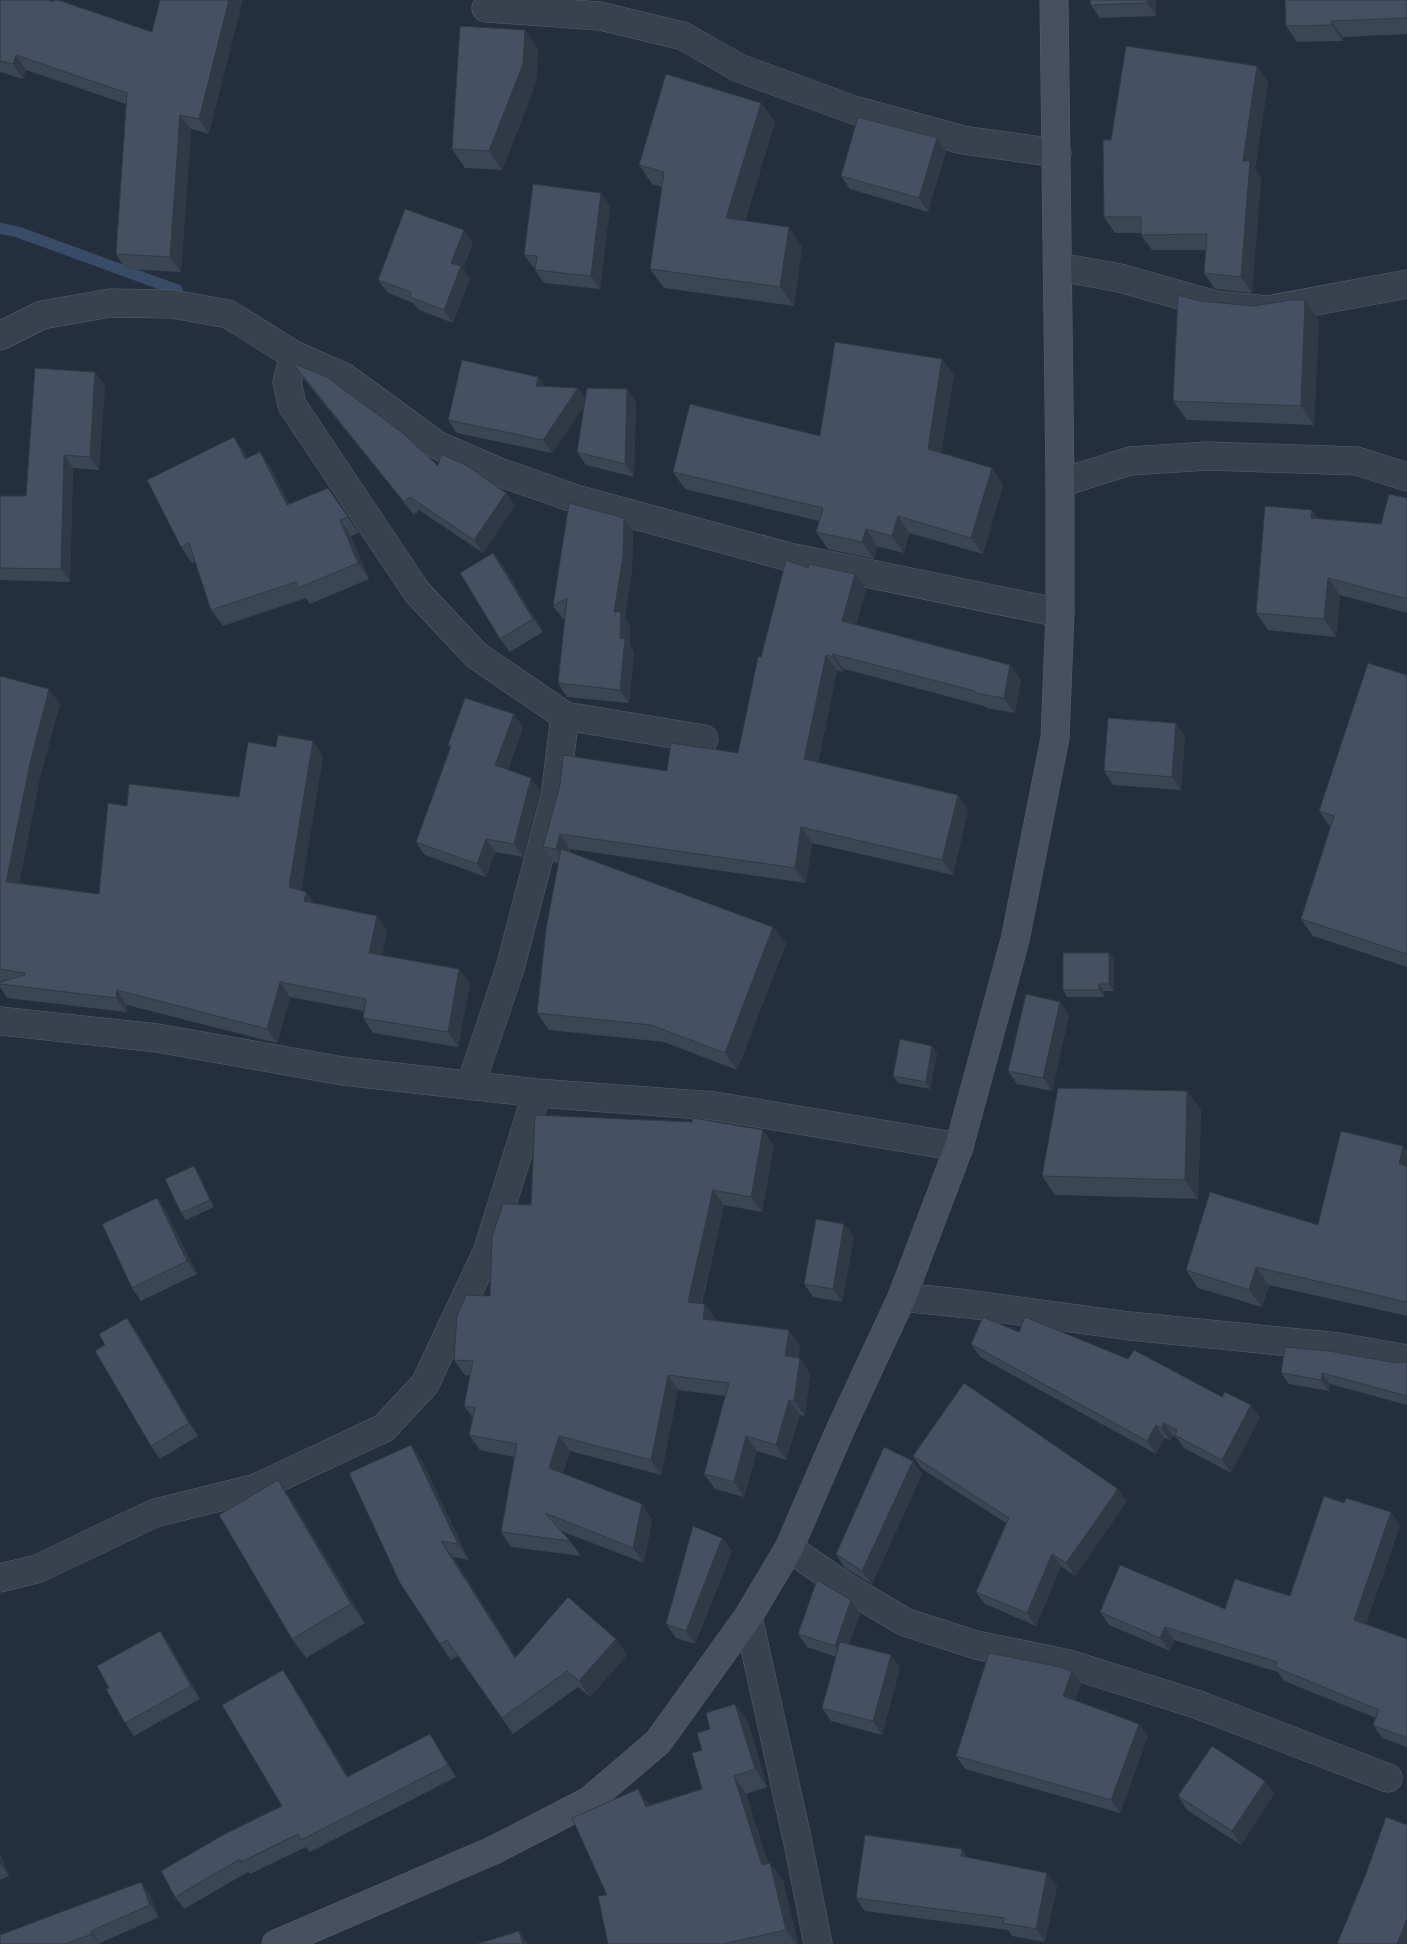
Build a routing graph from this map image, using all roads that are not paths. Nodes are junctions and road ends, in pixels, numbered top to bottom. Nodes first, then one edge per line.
1 (1054, 0) edge
2 (486, 8) dead end
3 (1057, 153) junction
4 (1058, 268) junction
5 (1407, 284) edge
6 (0, 336) edge
7 (294, 355) junction
8 (1407, 476) edge
9 (1060, 483) junction
10 (1060, 613) junction
11 (565, 716) junction
12 (704, 739) dead end
13 (0, 1021) edge
14 (471, 1084) junction
15 (537, 1093) junction
16 (959, 1147) junction
17 (902, 1297) junction
18 (1407, 1359) edge
19 (789, 1548) junction
20 (0, 1578) edge
21 (748, 1617) junction
22 (1388, 1778) dead end
23 (276, 1944) edge
24 (818, 1944) edge

1 - 3 street
2 - 3 street
3 - 4 street
4 - 5 street
4 - 9 street
6 - 7 street
7 - 10 street
7 - 11 street
8 - 9 street
9 - 10 street
10 - 16 street
11 - 12 street
11 - 14 street
13 - 14 street
14 - 15 street
15 - 16 street
15 - 20 street
16 - 17 street
17 - 18 street
17 - 19 street
19 - 21 street
19 - 22 street
21 - 23 street
21 - 24 street

